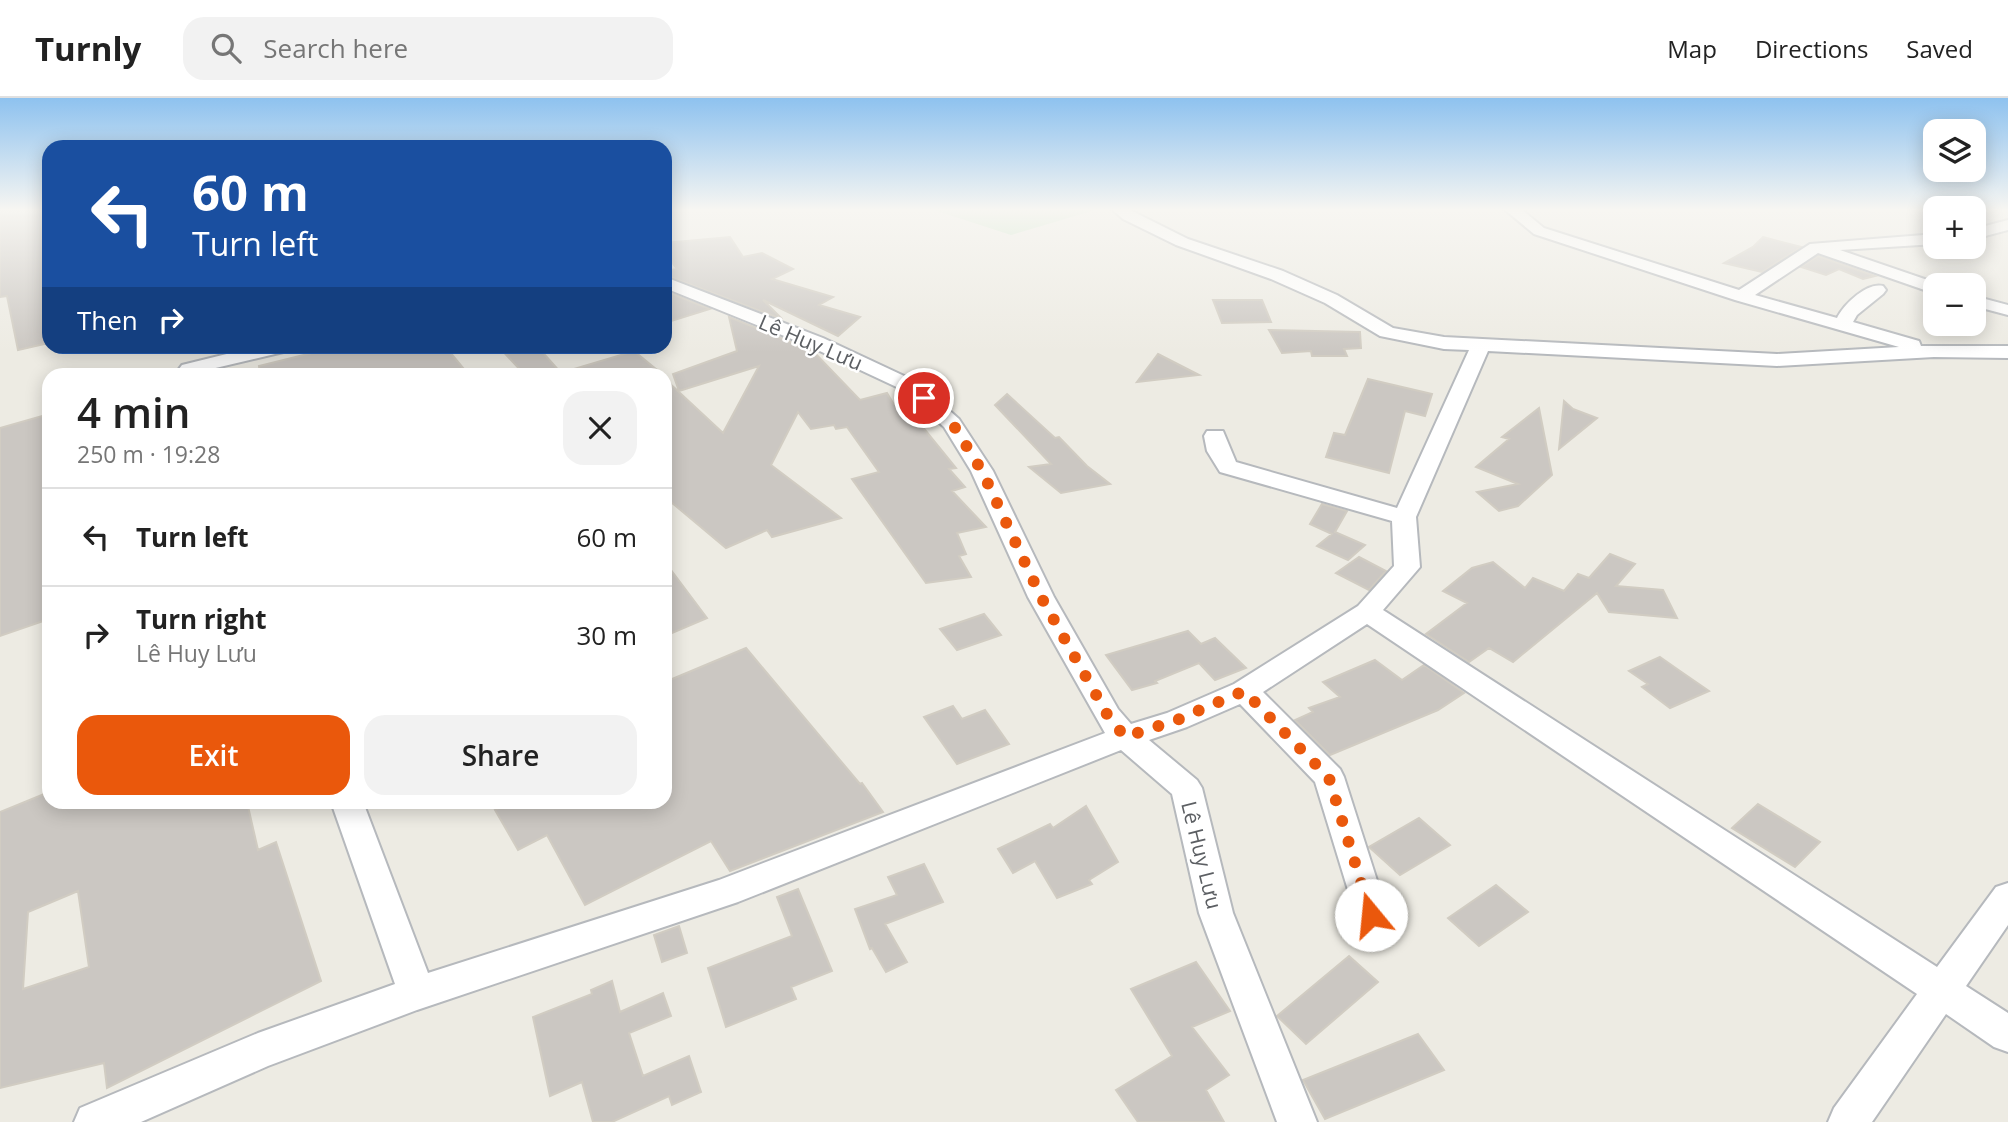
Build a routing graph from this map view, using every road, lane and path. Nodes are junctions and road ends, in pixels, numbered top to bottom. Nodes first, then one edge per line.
1 (1225, 257) edge
2 (1619, 257) edge
3 (1801, 257) edge
4 (1844, 257) edge
5 (1923, 284) edge
6 (672, 285) edge
7 (1877, 290) dead end
8 (1741, 296) junction
9 (1986, 304) edge
10 (2008, 310) edge
11 (1842, 326) junction
12 (1481, 345) junction
13 (1934, 351) junction
14 (2008, 352) edge
15 (256, 354) edge
16 (205, 368) edge
17 (1215, 436) dead end
18 (1404, 517) junction
19 (1367, 612) junction
20 (1244, 691) junction
21 (1125, 737) junction
22 (350, 809) edge
23 (2008, 897) edge
24 (1371, 915) dead end
25 (1940, 991) junction
26 (417, 993) junction
27 (2008, 1034) edge
28 (94, 1122) edge
29 (1297, 1122) edge
30 (1848, 1122) edge

1 - 12 street
2 - 8 street
3 - 8 street
4 - 5 street
6 - 21 street, Lê Huy Lưu
7 - 11 street
8 - 11 street
9 - 10 street
11 - 13 street
12 - 13 street
12 - 18 street
13 - 14 street
15 - 16 street
17 - 18 street
18 - 19 street
19 - 20 street
19 - 25 street
20 - 21 street
20 - 24 street
21 - 26 street
21 - 29 street, Lê Huy Lưu
22 - 26 street
23 - 25 street
25 - 27 street
25 - 30 street
26 - 28 street

